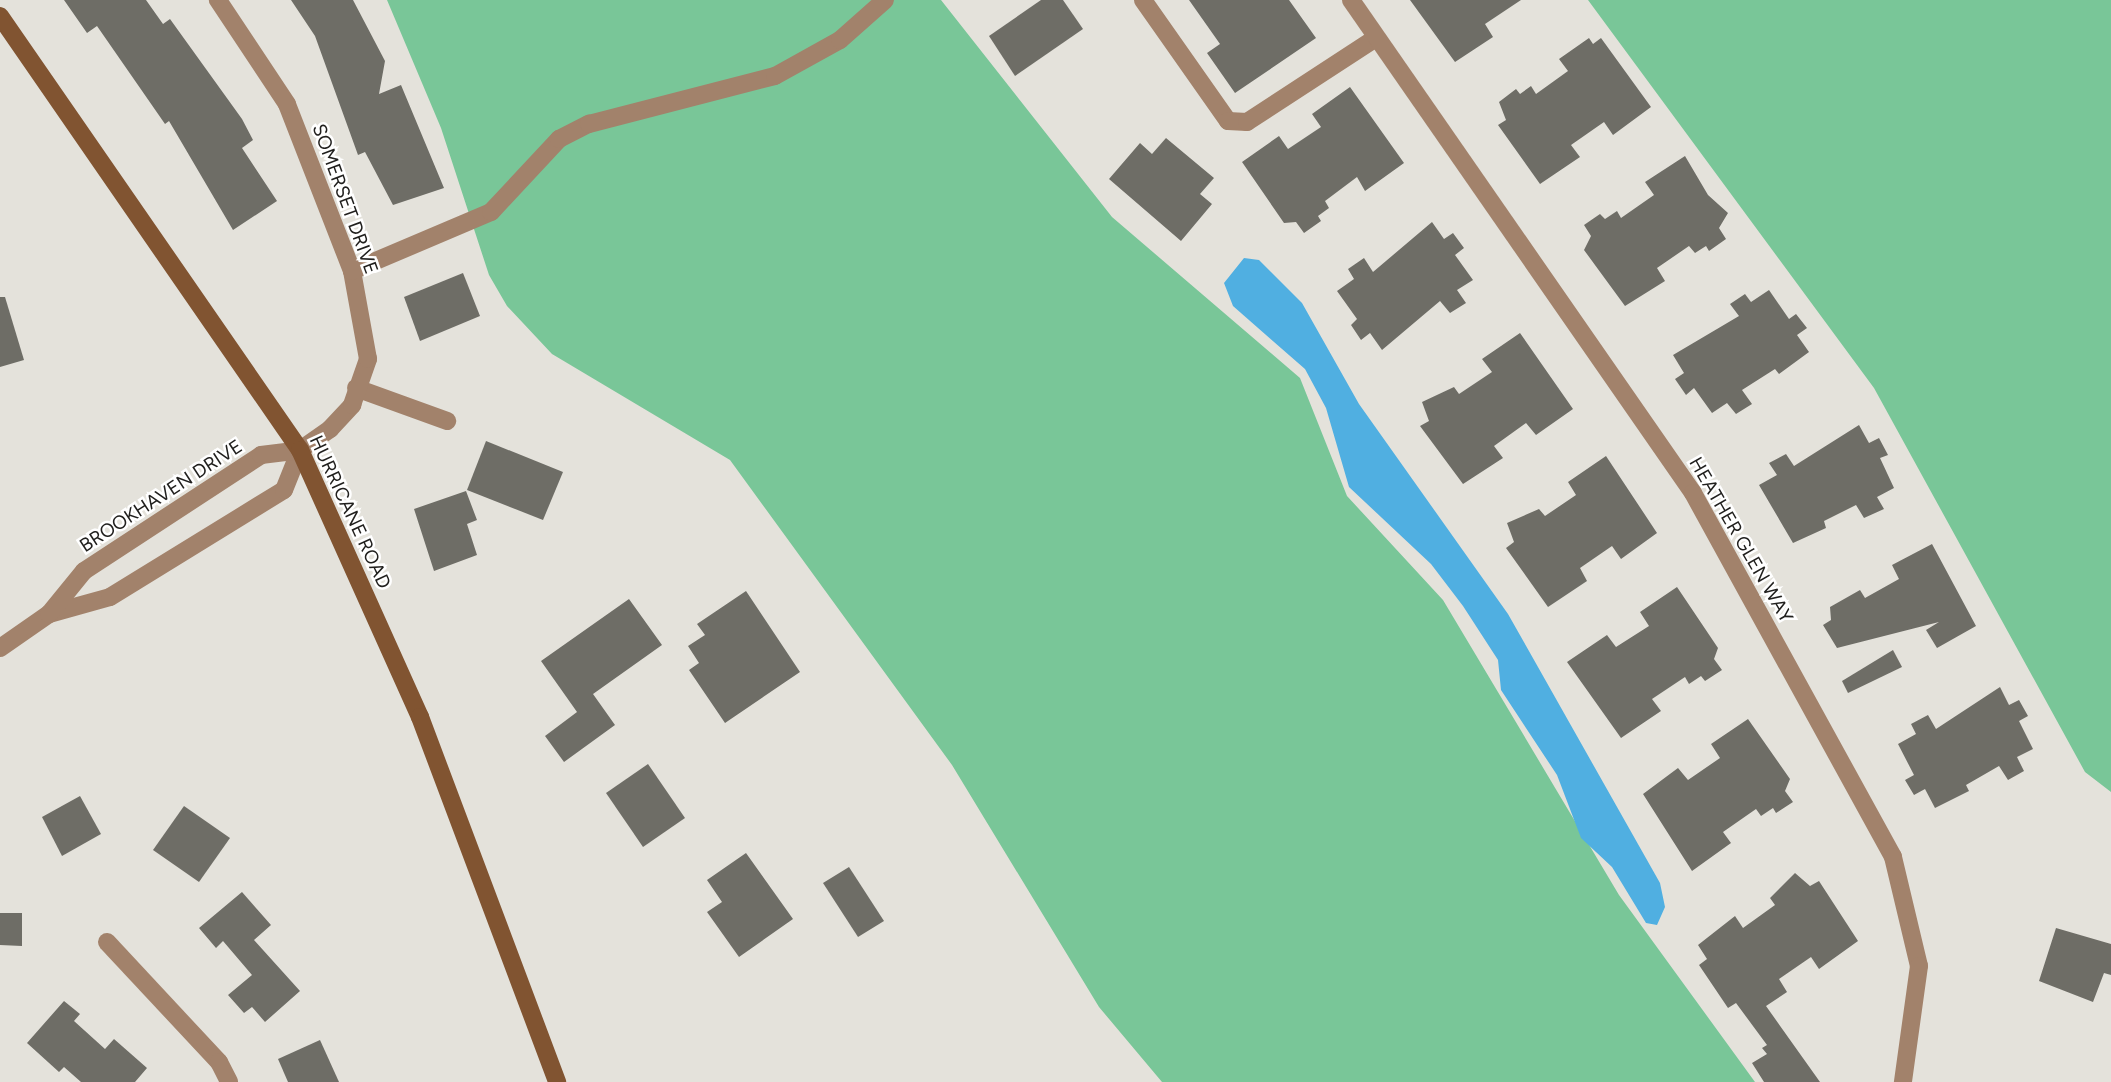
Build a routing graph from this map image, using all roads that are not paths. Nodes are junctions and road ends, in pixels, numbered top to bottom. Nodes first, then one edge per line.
1 (218, 0) edge
2 (885, 0) edge
3 (1143, 0) edge
4 (1351, 0) edge
5 (0, 16) edge
6 (1376, 38) junction
7 (352, 271) junction
8 (356, 388) junction
9 (447, 421) dead end
10 (300, 450) junction
11 (50, 614) junction
12 (0, 648) edge
13 (107, 942) dead end
14 (229, 1082) edge
15 (557, 1082) edge
16 (1903, 1082) edge

1 - 7 street, SOMERSET DRIVE
2 - 7 street
3 - 6 street
4 - 6 street, HEATHER GLEN WAY
5 - 10 street, HURRICANE ROAD
6 - 16 street, HEATHER GLEN WAY
7 - 8 street, SOMERSET DRIVE
8 - 9 street
8 - 10 street, SOMERSET DRIVE
10 - 11 street, BROOKHAVEN DRIVE
10 - 11 street, BROOKHAVEN DRIVE
10 - 15 street, HURRICANE ROAD
11 - 12 street, BROOKHAVEN DRIVE
13 - 14 street

